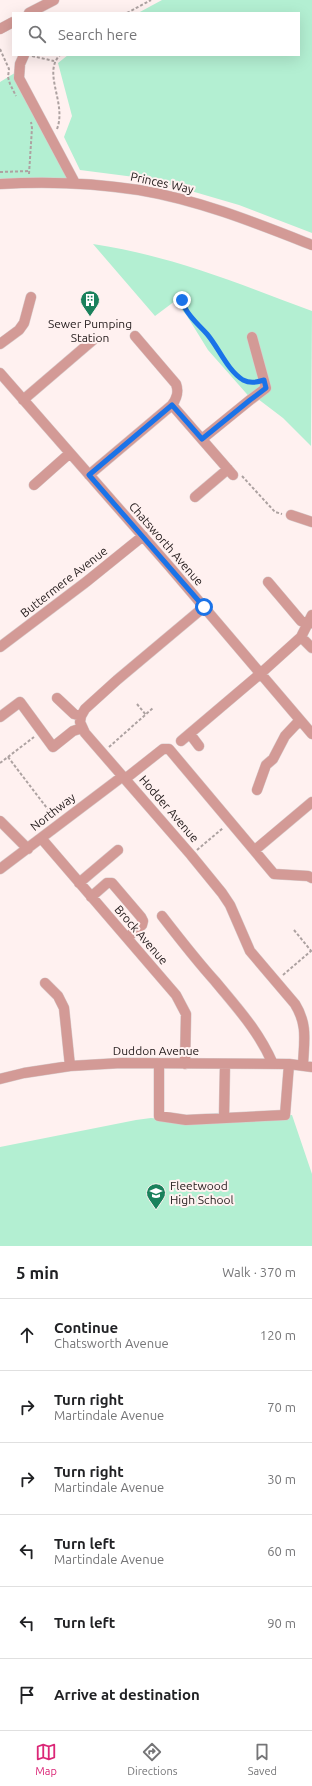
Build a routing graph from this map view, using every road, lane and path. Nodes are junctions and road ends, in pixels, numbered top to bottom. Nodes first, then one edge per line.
1 (151, 0) edge
2 (49, 5) edge
3 (32, 12) edge
4 (129, 12) edge
5 (12, 23) edge
6 (0, 29) edge
7 (0, 48) edge
8 (25, 56) edge
9 (31, 56) edge
10 (59, 56) edge
11 (54, 61) junction
12 (17, 97) dead end
13 (31, 122) dead end
14 (51, 138) junction
15 (29, 171) junction
16 (0, 172) edge
17 (28, 183) junction
18 (75, 183) junction
19 (0, 184) edge
20 (312, 245) edge
21 (31, 297) dead end
22 (182, 300) dead end
23 (135, 336) dead end
24 (252, 337) dead end
25 (93, 340) dead end
26 (0, 344) edge
27 (0, 373) edge
28 (264, 380) junction
29 (23, 400) junction
30 (172, 405) junction
31 (202, 439) junction
32 (70, 453) junction
33 (231, 472) junction
34 (89, 475) junction
35 (34, 485) dead end
36 (195, 498) dead end
37 (291, 515) joint
38 (312, 522) edge
39 (143, 536) junction
40 (268, 582) dead end
41 (204, 607) junction
42 (310, 619) edge
43 (301, 637) junction
44 (0, 646) edge
45 (312, 648) edge
46 (260, 674) junction
47 (57, 698) dead end
48 (137, 704) dead end
49 (153, 708) dead end
50 (146, 715) junction
51 (81, 716) junction
52 (0, 717) edge
53 (300, 720) junction
54 (82, 728) junction
55 (41, 732) junction
56 (190, 734) junction
57 (312, 734) edge
58 (181, 741) dead end
59 (199, 746) dead end
60 (103, 753) junction
61 (8, 756) junction
62 (0, 762) edge
63 (124, 778) junction
64 (257, 790) dead end
65 (312, 802) edge
66 (0, 821) edge
67 (230, 822) junction
68 (59, 824) junction
69 (41, 838) junction
70 (28, 849) junction
71 (118, 850) dead end
72 (255, 850) junction
73 (191, 855) junction
74 (0, 869) edge
75 (310, 877) edge
76 (79, 883) junction
77 (91, 897) junction
78 (162, 916) dead end
79 (294, 930) dead end
80 (126, 938) junction
81 (311, 952) edge
82 (276, 982) junction
83 (45, 983) dead end
84 (158, 1064) junction
85 (185, 1064) junction
86 (225, 1064) junction
87 (273, 1064) junction
88 (289, 1064) junction
89 (70, 1066) junction
90 (307, 1066) edge
91 (0, 1078) edge
92 (224, 1118) junction

1 - 4 path
2 - 3 street
5 - 6 street
7 - 12 path
8 - 14 street
9 - 11 path
10 - 11 path
11 - 14 path
13 - 15 path
14 - 18 street
15 - 16 path
15 - 17 path
17 - 18 street, Princes Way
17 - 19 street, Princes Way
18 - 20 street, Princes Way
21 - 26 street
22 - 28 path
23 - 30 street
24 - 28 street
25 - 29 street
27 - 29 street, Chatsworth Avenue
28 - 31 street
29 - 32 street, Chatsworth Avenue
30 - 31 street
30 - 34 street
31 - 33 street
32 - 34 street, Chatsworth Avenue
32 - 35 street
33 - 36 street
33 - 37 path
34 - 39 street, Chatsworth Avenue
37 - 38 street
39 - 41 street, Chatsworth Avenue
39 - 44 street, Buttermere Avenue
40 - 42 street
41 - 46 street, Chatsworth Avenue
41 - 51 street
42 - 43 street
43 - 45 street
43 - 46 street
46 - 53 street, Chatsworth Avenue
46 - 56 street
47 - 51 street
48 - 50 path
49 - 50 path
50 - 60 path
51 - 54 street
52 - 55 street
53 - 57 street, Chatsworth Avenue
53 - 64 street
54 - 55 street
54 - 60 street, Hodder Avenue
55 - 61 path
56 - 58 street
56 - 59 street
60 - 63 street, Hodder Avenue
61 - 62 path
61 - 68 path
63 - 67 street, Northway
63 - 68 street, Northway
63 - 73 street, Hodder Avenue
65 - 72 street
66 - 70 street
67 - 72 street
67 - 73 path
68 - 69 street, Northway
69 - 70 street, Northway
69 - 76 street, Brock Avenue
70 - 74 street, Northway
71 - 76 street
72 - 75 street
73 - 82 street, Hodder Avenue
76 - 77 street, Brock Avenue
77 - 80 street, Brock Avenue
77 - 80 street
78 - 87 street
79 - 81 path
80 - 85 street, Brock Avenue
81 - 82 path
82 - 90 street, Hodder Avenue
83 - 89 street
84 - 85 street, Duddon Avenue
84 - 89 street, Duddon Avenue
84 - 92 street
85 - 86 street, Duddon Avenue
86 - 87 street, Duddon Avenue
86 - 92 street
87 - 88 street, Duddon Avenue
88 - 90 street, Duddon Avenue
88 - 92 street
89 - 91 street, Duddon Avenue

